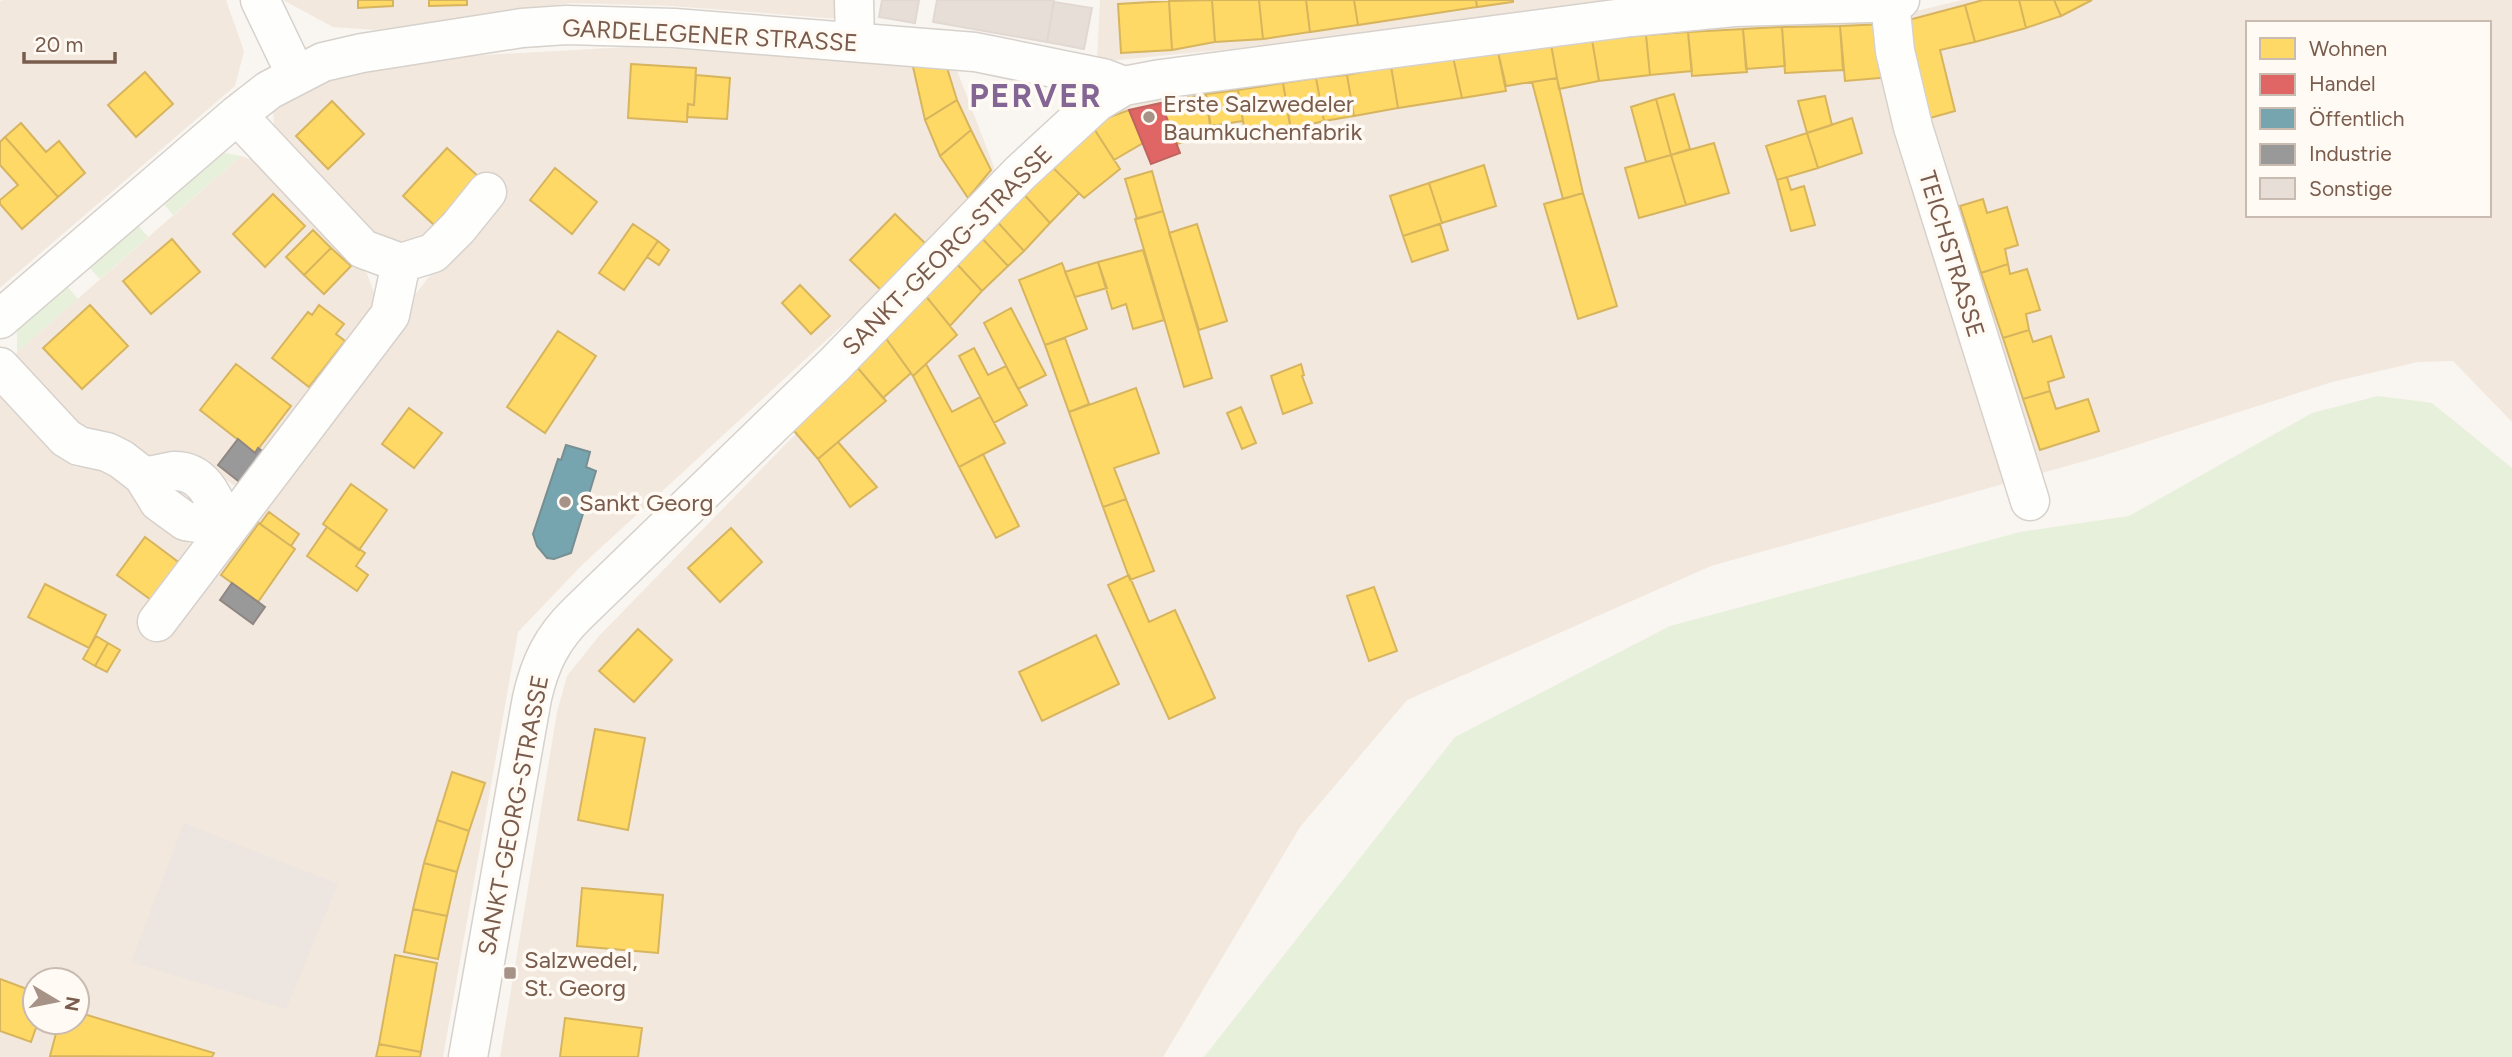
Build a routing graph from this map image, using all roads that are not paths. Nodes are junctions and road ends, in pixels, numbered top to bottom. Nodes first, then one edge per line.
1 (260, 0) edge
2 (854, 0) edge
3 (1895, 1) edge
4 (855, 42) junction
5 (296, 75) junction
6 (1124, 86) junction
7 (237, 114) junction
8 (487, 192) dead end
9 (401, 263) junction
10 (0, 319) edge
11 (0, 367) edge
12 (2030, 501) dead end
13 (227, 528) junction
14 (157, 622) dead end
15 (468, 1057) edge

1 - 5 street
2 - 4 street
3 - 6 street, SANKT-GEORG-STRASSE
3 - 12 street, TEICHSTRASSE
4 - 5 street, GARDELEGENER STRASSE
4 - 6 street, GARDELEGENER STRASSE
5 - 7 street, GARDELEGENER STRASSE
6 - 15 street, SANKT-GEORG-STRASSE
7 - 9 street
7 - 10 street, GARDELEGENER STRASSE
8 - 9 street
9 - 13 street
11 - 13 street
13 - 14 street

